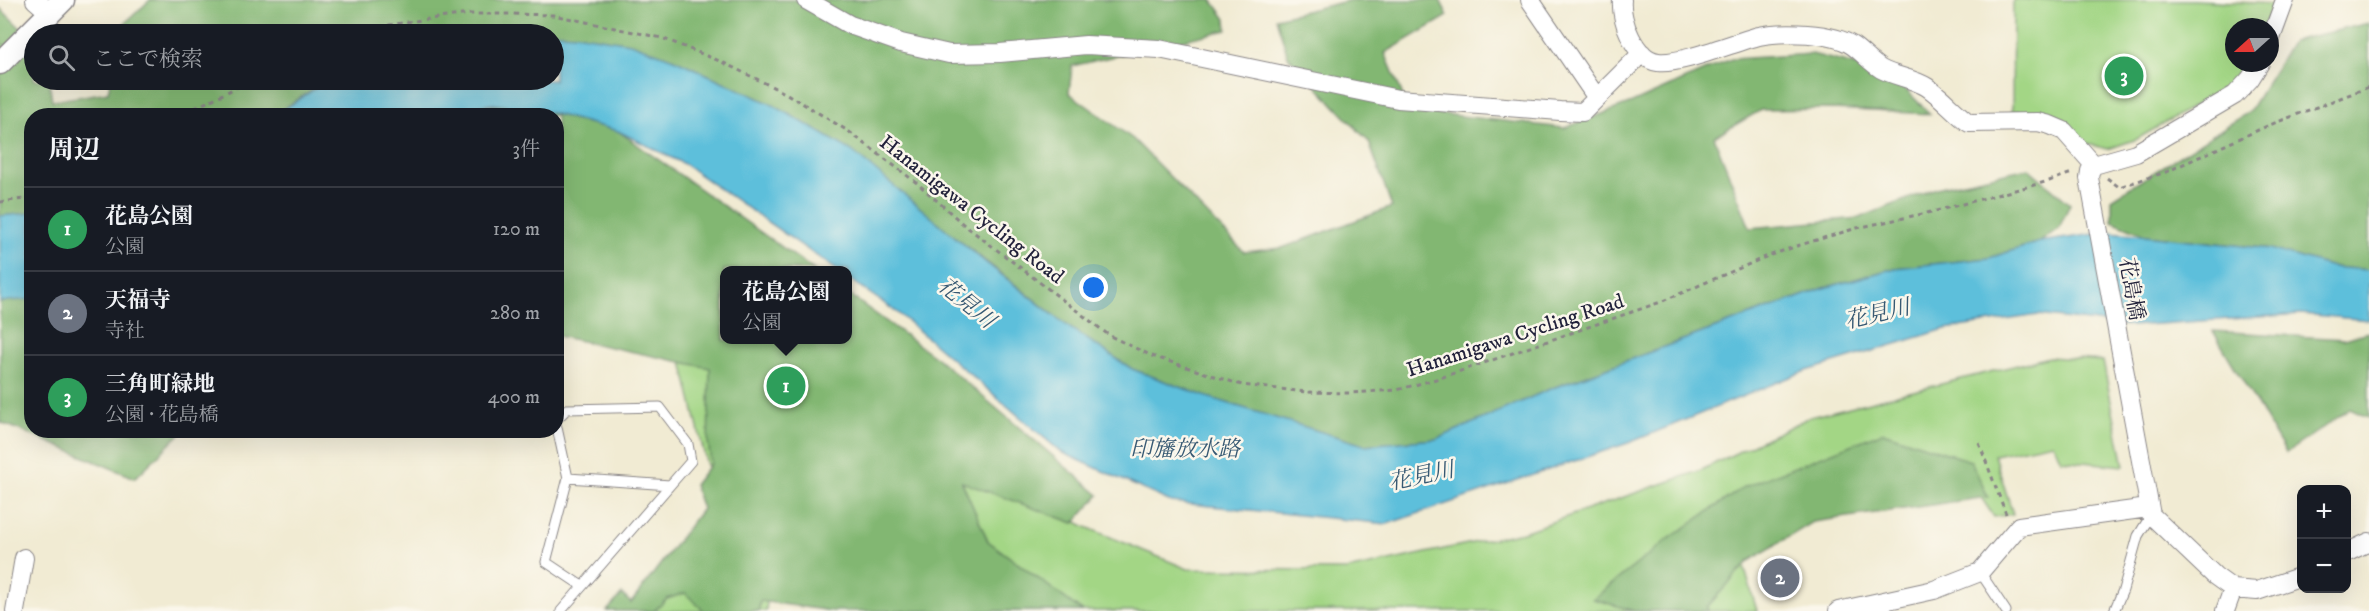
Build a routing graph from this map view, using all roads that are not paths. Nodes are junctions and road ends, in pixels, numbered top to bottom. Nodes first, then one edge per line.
1 (806, 0) edge
2 (1530, 0) edge
3 (1622, 0) edge
4 (2285, 0) edge
5 (50, 4) edge
6 (2278, 18) edge
7 (33, 24) edge
8 (24, 35) edge
9 (1642, 52) junction
10 (0, 63) edge
11 (2254, 72) edge
12 (1597, 98) junction
13 (2094, 165) junction
14 (564, 413) edge
15 (560, 438) edge
16 (568, 478) junction
17 (670, 485) junction
18 (2150, 511) junction
19 (2369, 542) edge
20 (2351, 551) edge
21 (24, 558) dead end
22 (1980, 572) junction
23 (2297, 577) edge
24 (582, 586) junction
25 (2233, 589) junction
26 (15, 611) edge
27 (561, 611) edge
28 (1838, 611) edge
29 (2006, 611) edge
30 (2114, 611) edge
31 (2225, 611) edge

1 - 12 street
2 - 12 street
3 - 9 street
4 - 6 street
5 - 7 street
8 - 10 street
9 - 12 street
9 - 13 street
11 - 13 street
13 - 18 street, 花島橋
14 - 17 lane
15 - 16 lane
16 - 17 lane
16 - 24 lane
17 - 24 lane
18 - 22 street
18 - 25 street
18 - 30 lane
19 - 20 street
21 - 26 street
22 - 28 street
22 - 29 lane
23 - 25 street
24 - 27 lane
25 - 31 street

